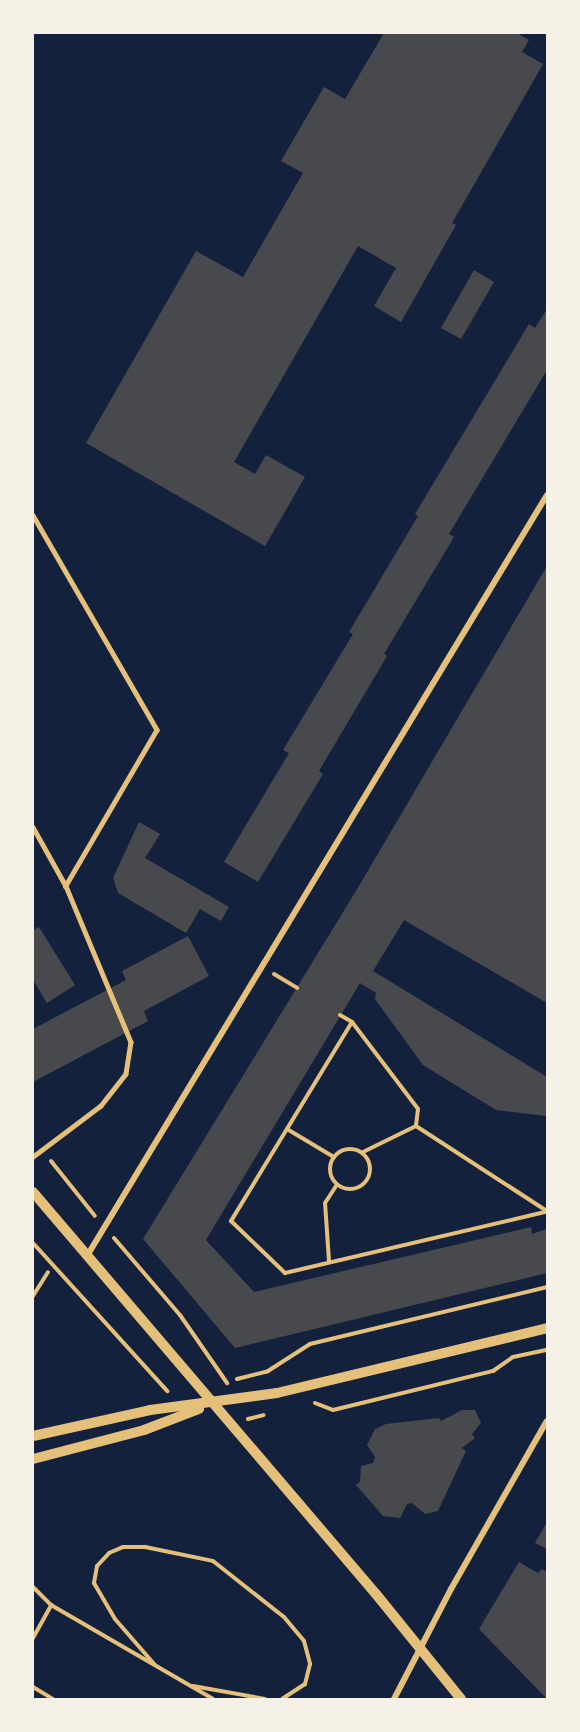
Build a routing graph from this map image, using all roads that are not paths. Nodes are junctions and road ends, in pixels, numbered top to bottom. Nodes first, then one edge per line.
1 (547, 495) edge
2 (33, 515) edge
3 (33, 827) edge
4 (66, 886) junction
5 (33, 1157) edge
6 (33, 1192) edge
7 (86, 1256) junction
8 (547, 1328) edge
9 (214, 1402) junction
10 (547, 1421) edge
11 (33, 1436) edge
12 (33, 1459) edge
13 (420, 1649) junction
14 (394, 1699) edge
15 (461, 1699) edge

1 - 7 street
2 - 4 lane
3 - 4 lane
4 - 5 lane
6 - 7 street
7 - 9 street
8 - 9 street
9 - 11 street
9 - 12 street
9 - 13 street
10 - 13 street
13 - 14 street
13 - 15 street

